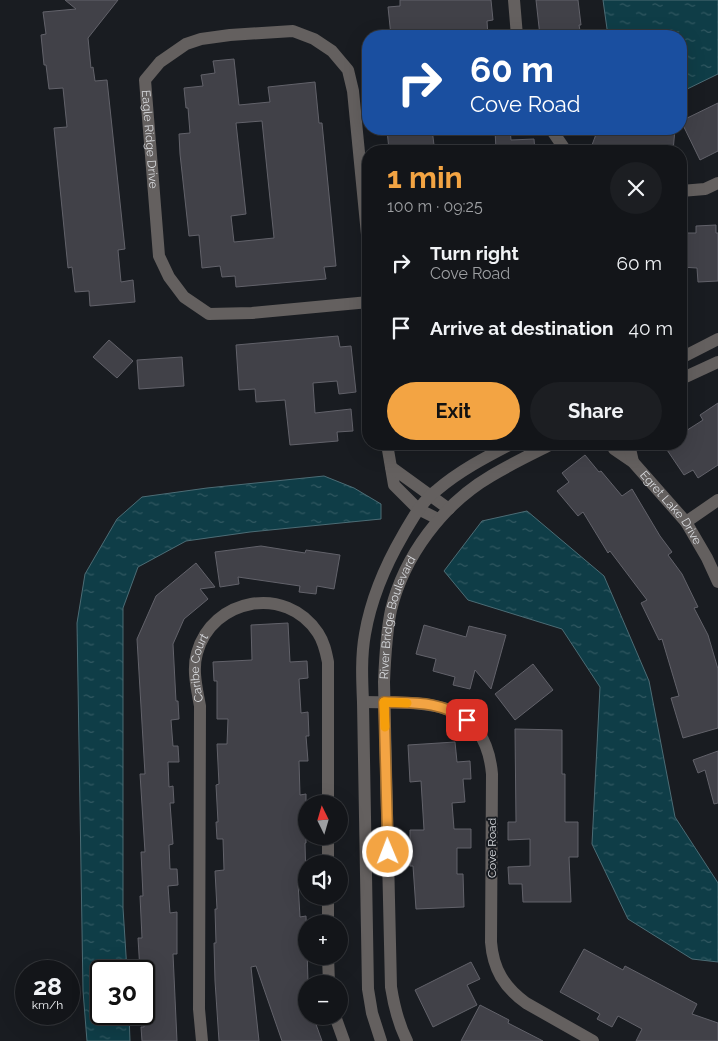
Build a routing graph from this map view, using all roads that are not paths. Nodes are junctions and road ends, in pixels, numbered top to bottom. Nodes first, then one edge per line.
1 (514, 0) edge
2 (516, 30) edge
3 (362, 178) edge
4 (718, 183) edge
5 (687, 190) edge
6 (362, 303) edge
7 (718, 339) edge
8 (687, 355) edge
9 (718, 362) edge
10 (687, 376) edge
11 (388, 450) edge
12 (500, 450) edge
13 (540, 450) edge
14 (617, 450) edge
15 (630, 450) edge
16 (633, 462) junction
17 (390, 467) junction
18 (430, 496) junction
19 (718, 500) edge
20 (418, 509) junction
21 (449, 509) junction
22 (438, 519) junction
23 (686, 522) junction
24 (718, 582) edge
25 (362, 702) junction
26 (384, 702) junction
27 (328, 795) edge
28 (339, 1025) edge
29 (202, 1041) edge
30 (344, 1041) edge
31 (381, 1041) edge
32 (407, 1041) edge
33 (593, 1041) edge

1 - 2 street
3 - 6 street, Eagle Ridge Drive
4 - 5 street
7 - 8 street
9 - 10 street
11 - 17 street
12 - 18 street, River Bridge Boulevard
13 - 21 street, River Bridge Boulevard
14 - 16 street, Egret Lake Drive
15 - 16 street, Egret Lake Drive
16 - 23 street, Egret Lake Drive
17 - 18 street
17 - 20 street
18 - 20 street, River Bridge Boulevard
18 - 21 street
19 - 23 street
20 - 22 street
20 - 25 street, River Bridge Boulevard
21 - 22 street, River Bridge Boulevard
22 - 26 street, River Bridge Boulevard
23 - 24 street, Egret Lake Drive
25 - 26 street, Cove Road
25 - 31 street, River Bridge Boulevard
26 - 32 street, River Bridge Boulevard
26 - 33 street, Cove Road
27 - 29 street, Caribe Court
28 - 30 street

